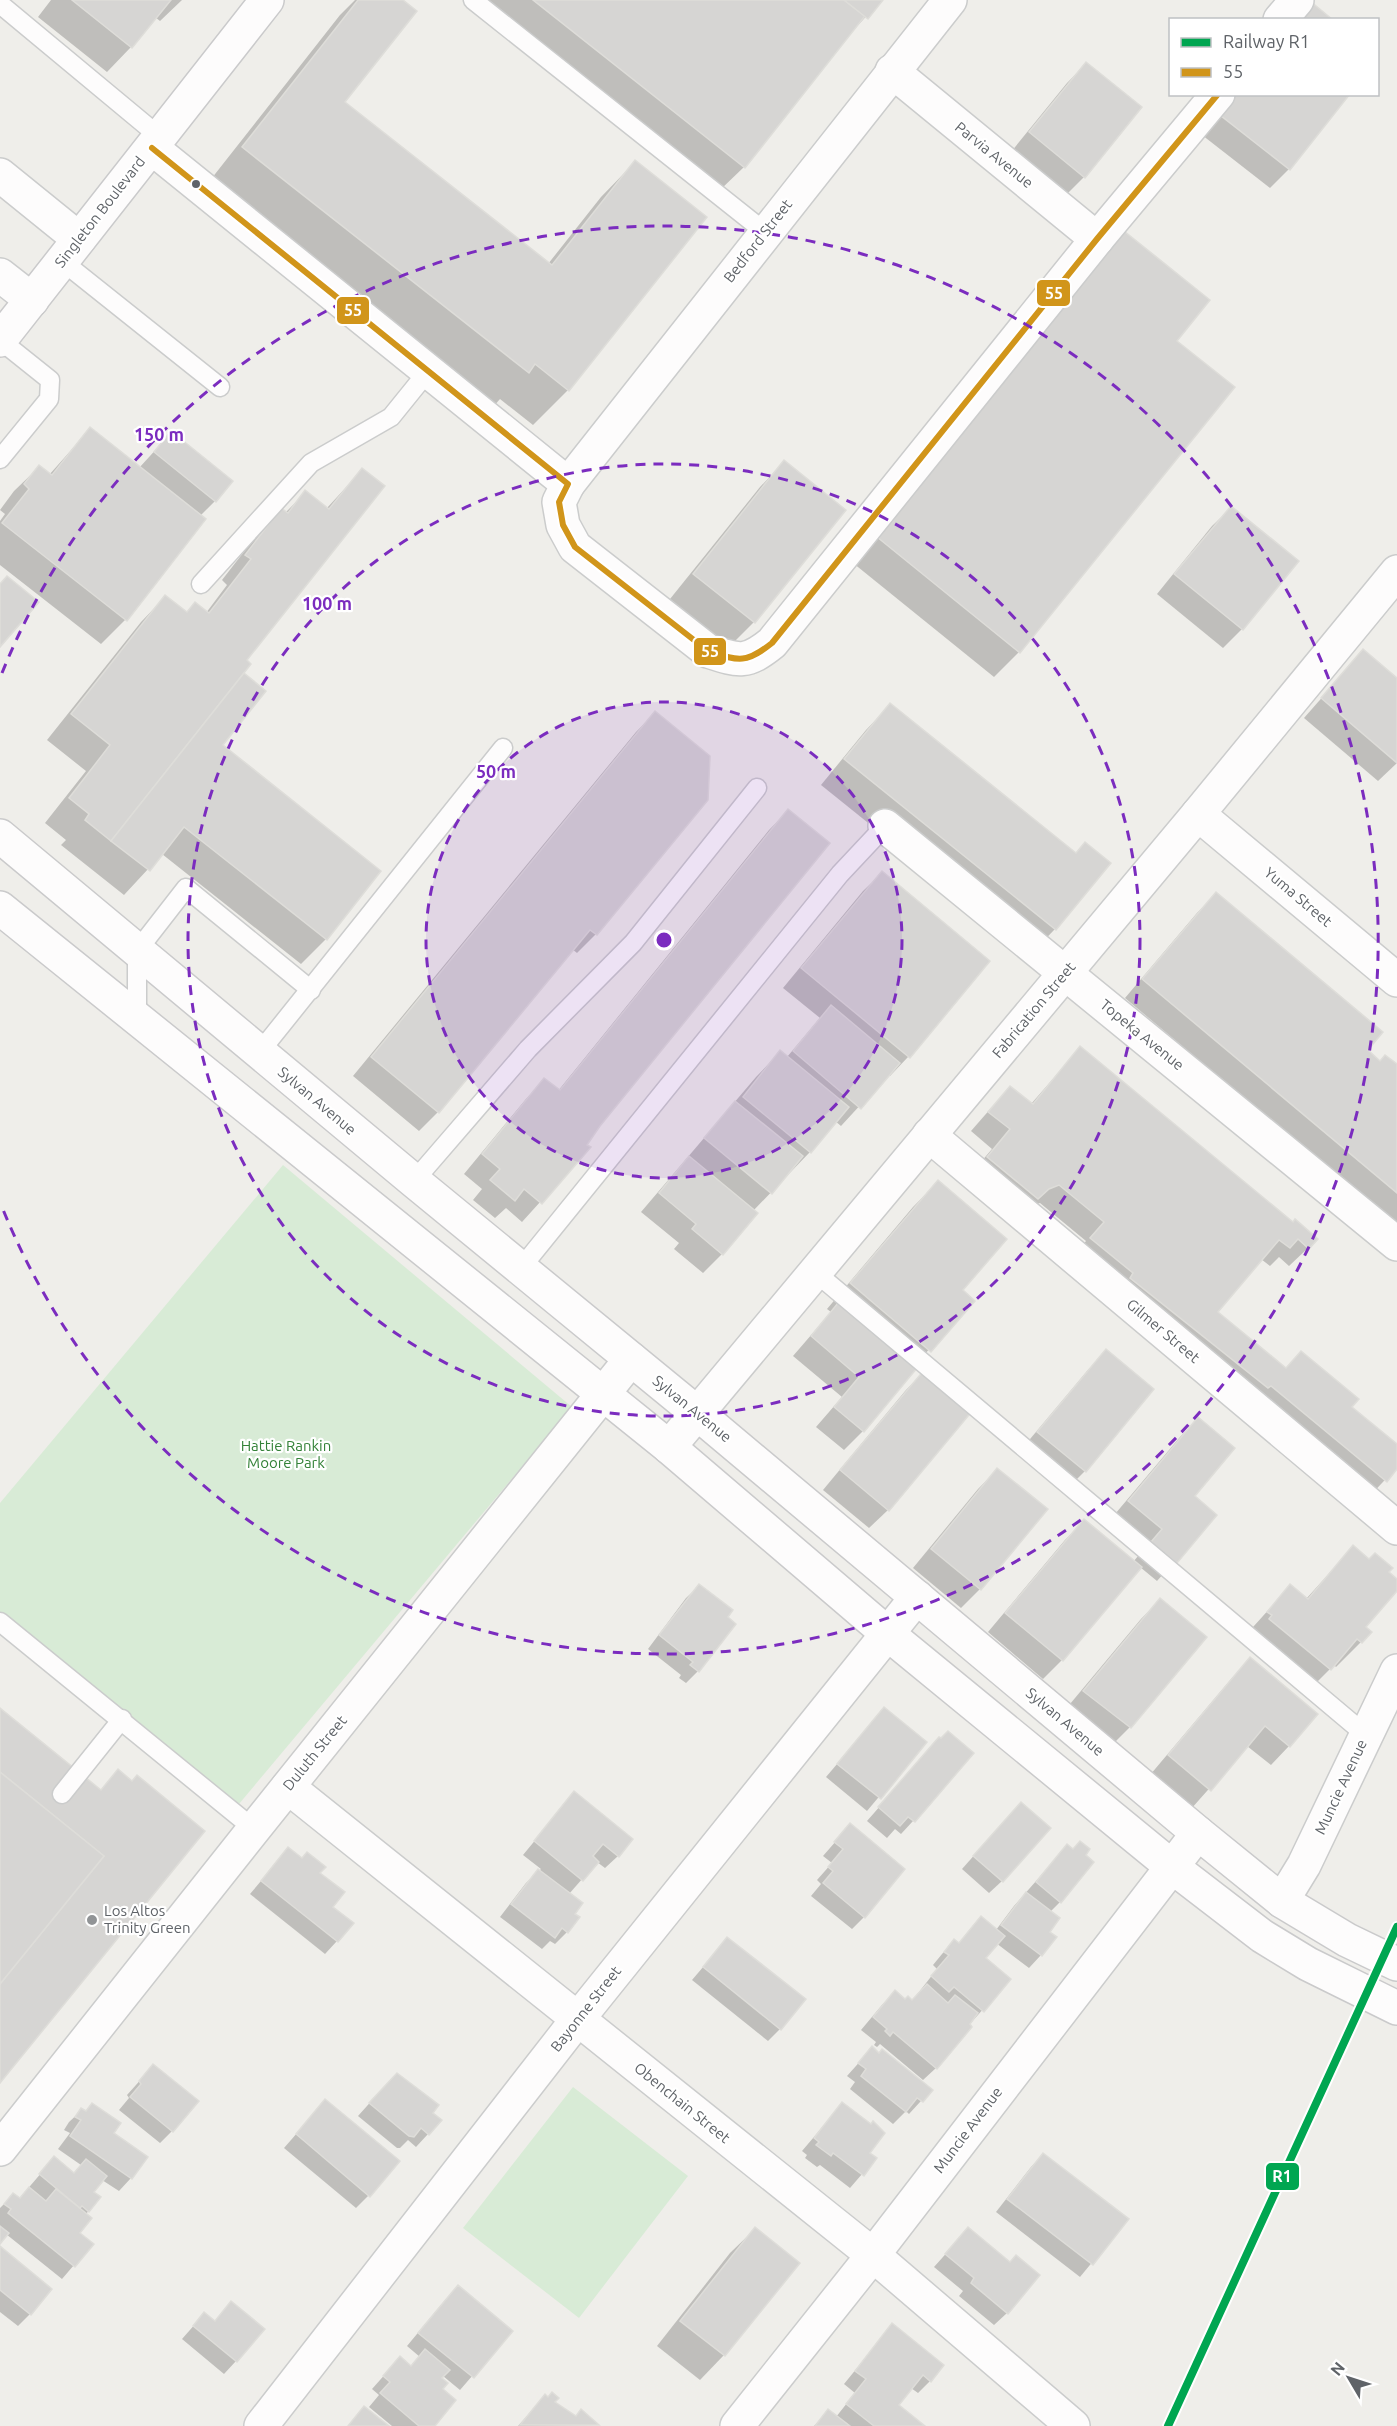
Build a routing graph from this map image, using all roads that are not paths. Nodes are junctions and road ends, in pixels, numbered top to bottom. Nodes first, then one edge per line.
1 (267, 0) edge
2 (473, 0) edge
3 (950, 0) edge
4 (1297, 0) edge
5 (0, 4) edge
6 (1282, 18) edge
7 (892, 71) junction
8 (1216, 96) edge
9 (156, 142) junction
10 (0, 175) edge
11 (765, 232) junction
12 (1096, 239) junction
13 (70, 250) junction
14 (0, 275) edge
15 (32, 300) junction
16 (0, 340) edge
17 (429, 370) junction
18 (220, 387) dead end
19 (0, 459) edge
20 (568, 484) junction
21 (1397, 572) edge
22 (201, 584) dead end
23 (503, 748) dead end
24 (757, 788) dead end
25 (1198, 814) junction
26 (885, 826) joint
27 (0, 836) edge
28 (0, 908) edge
29 (137, 951) junction
30 (1065, 972) junction
31 (1397, 980) edge
32 (311, 990) junction
33 (136, 1018) junction
34 (259, 1053) junction
35 (929, 1135) junction
36 (414, 1181) junction
37 (1397, 1244) edge
38 (520, 1268) junction
39 (815, 1272) junction
40 (631, 1359) junction
41 (603, 1393) junction
42 (697, 1413) junction
43 (669, 1447) junction
44 (1397, 1528) edge
45 (917, 1597) junction
46 (0, 1622) edge
47 (888, 1634) junction
48 (1397, 1671) edge
49 (122, 1719) junction
50 (1366, 1735) junction
51 (288, 1787) junction
52 (62, 1794) dead end
53 (254, 1828) junction
54 (1198, 1833) junction
55 (1171, 1866) junction
56 (1282, 1901) junction
57 (1397, 1964) edge
58 (1397, 2008) edge
59 (577, 2020) junction
60 (0, 2149) edge
61 (873, 2255) junction
62 (1073, 2425) edge
63 (261, 2426) edge
64 (737, 2426) edge

1 - 9 street, Singleton Boulevard
2 - 11 lane
3 - 7 street, Bedford Street
4 - 6 street
5 - 9 lane
7 - 11 street, Bedford Street
7 - 12 street, Parvia Avenue
8 - 12 street
9 - 13 street, Singleton Boulevard
9 - 17 street
10 - 13 street
11 - 20 street, Bedford Street
12 - 20 street
13 - 15 street, Singleton Boulevard
13 - 18 lane
14 - 15 street
15 - 16 street, Singleton Boulevard
16 - 19 lane
17 - 20 street
17 - 22 lane
21 - 25 street, Fabrication Street
23 - 32 lane
24 - 36 lane
25 - 30 street, Fabrication Street
25 - 31 street, Yuma Street
26 - 30 street, Topeka Avenue
26 - 38 lane
27 - 29 street, Sylvan Avenue
28 - 33 street
29 - 32 lane
29 - 33 lane
29 - 34 street, Sylvan Avenue
30 - 35 street, Fabrication Street
30 - 37 street, Topeka Avenue
32 - 34 lane
33 - 41 street
34 - 36 street, Sylvan Avenue
35 - 39 street, Fabrication Street
35 - 44 street, Gilmer Street
36 - 38 street, Sylvan Avenue
38 - 40 street, Sylvan Avenue
39 - 42 street, Fabrication Street
39 - 50 lane
40 - 41 street, Duluth Street
40 - 42 street, Sylvan Avenue
41 - 43 street
41 - 51 street, Duluth Street
42 - 43 street, Fabrication Street
42 - 45 street, Sylvan Avenue
43 - 47 street
45 - 47 street, Bayonne Street
45 - 54 street, Sylvan Avenue
46 - 49 lane
47 - 55 street
47 - 59 street, Bayonne Street
48 - 50 street, Muncie Avenue
49 - 52 lane
49 - 53 lane
50 - 56 street, Muncie Avenue
51 - 53 street, Duluth Street
51 - 59 street, Obenchain Street
53 - 60 street, Duluth Street
54 - 55 street, Muncie Avenue
54 - 56 street, Sylvan Avenue
55 - 58 street
55 - 61 street, Muncie Avenue
56 - 57 street, Sylvan Avenue
59 - 61 street, Obenchain Street
59 - 63 street, Bayonne Street
61 - 62 street, Obenchain Street
61 - 64 street, Muncie Avenue

